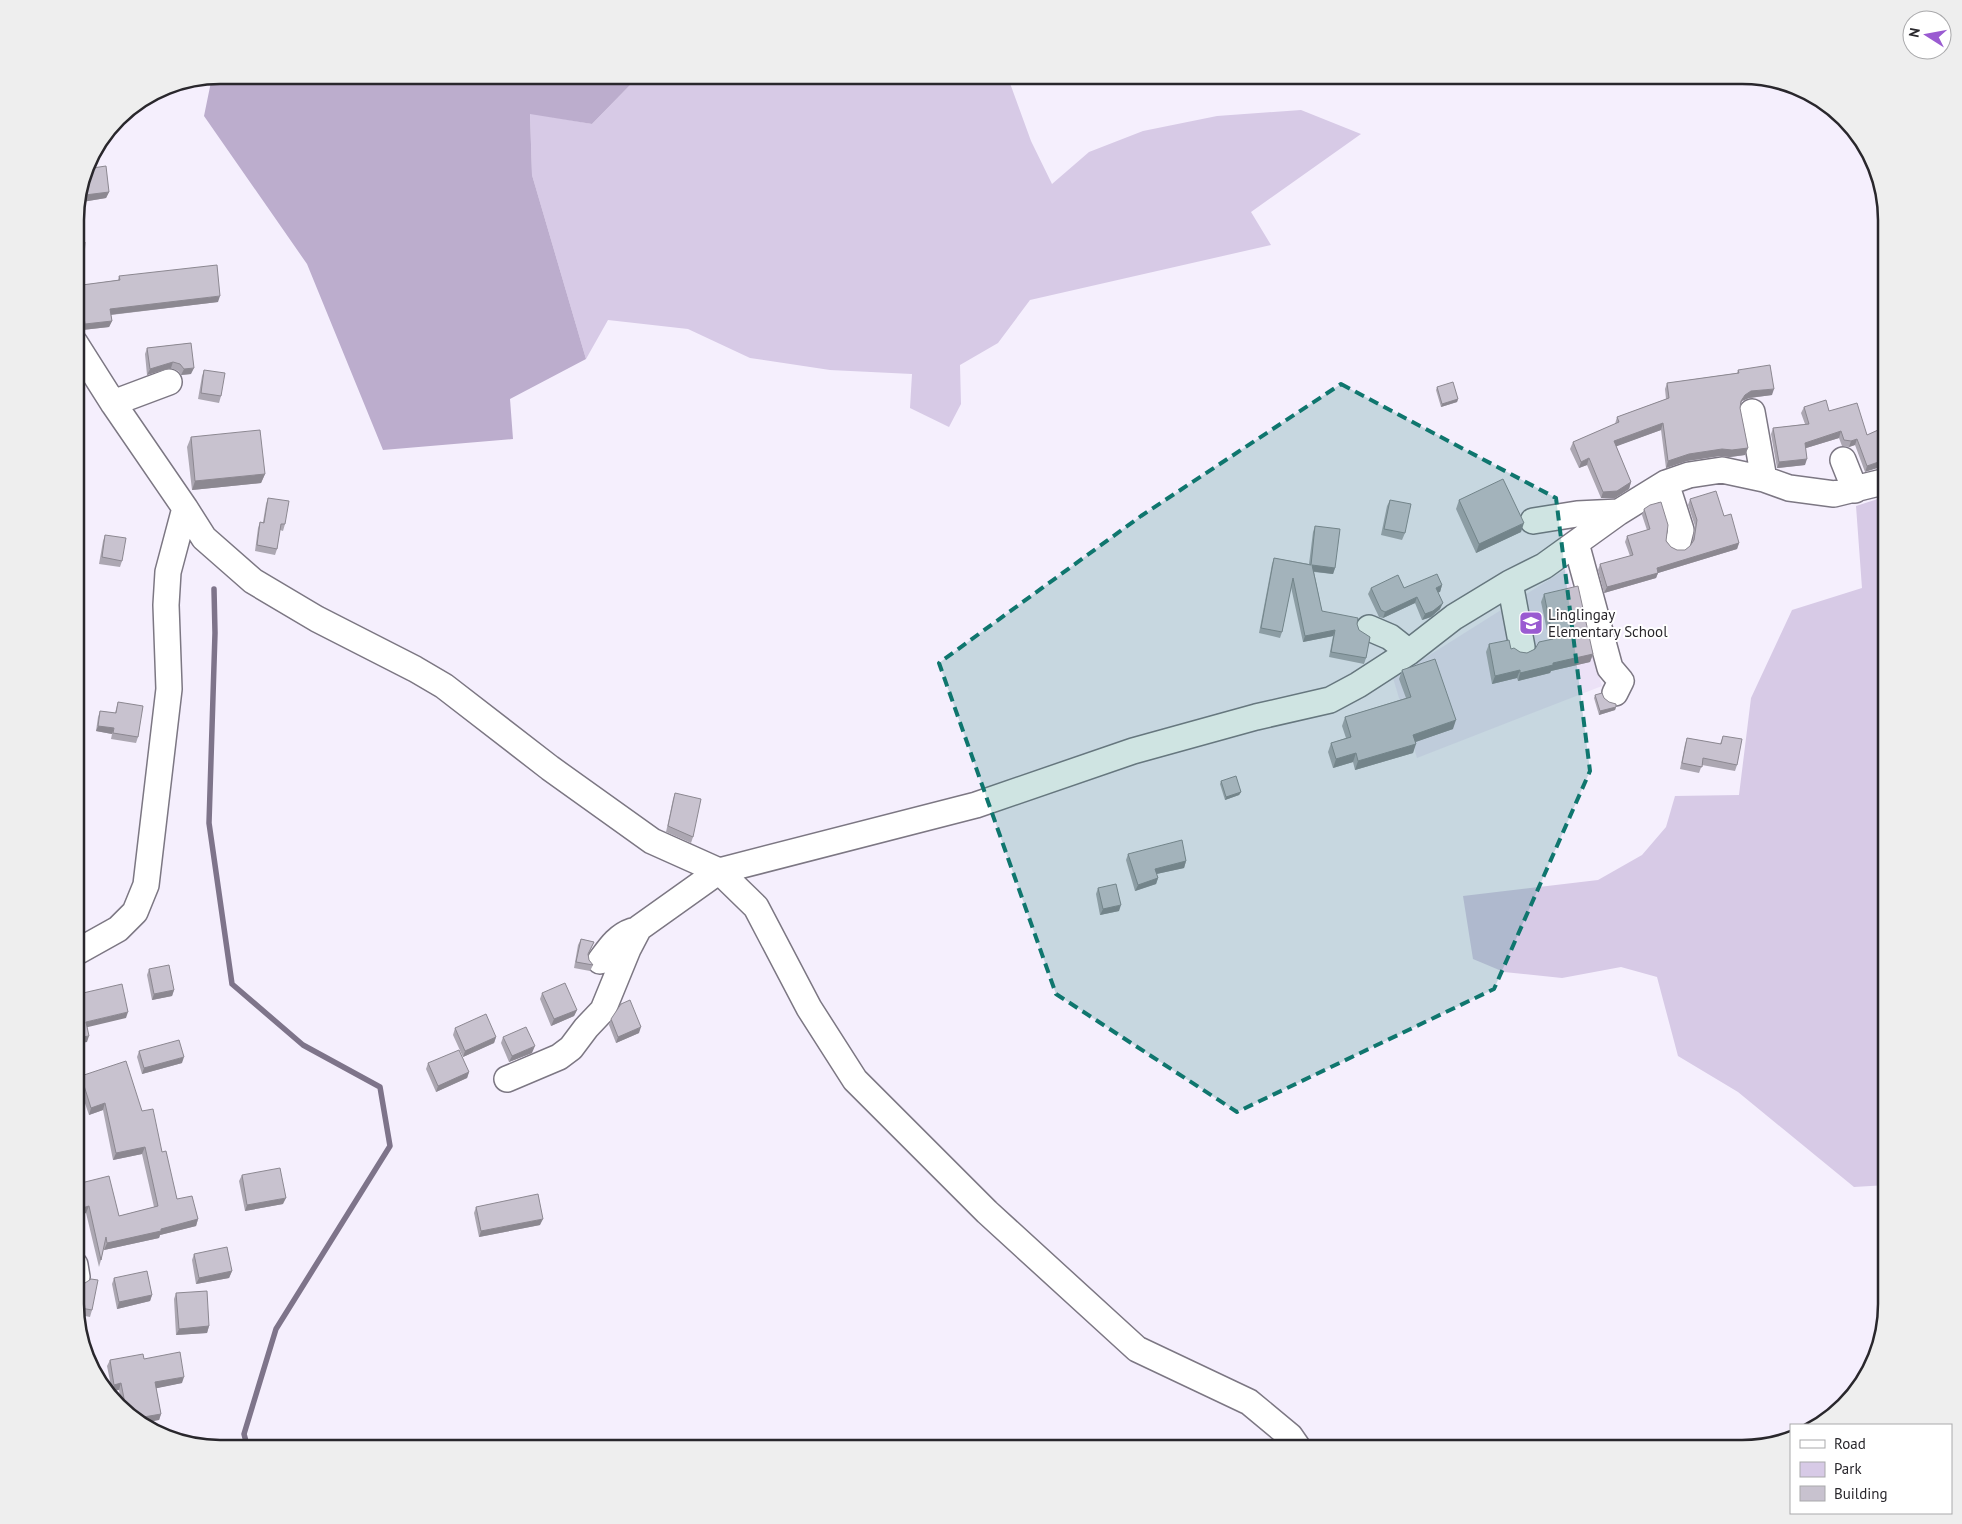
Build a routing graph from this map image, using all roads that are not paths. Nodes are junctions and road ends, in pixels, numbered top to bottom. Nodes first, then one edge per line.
1 (84, 357) edge
2 (169, 382) dead end
3 (113, 403) junction
4 (1752, 412) dead end
5 (1843, 460) dead end
6 (1764, 479) junction
7 (1666, 483) junction
8 (1878, 483) edge
9 (1855, 490) junction
10 (185, 508) junction
11 (1619, 512) junction
12 (1533, 521) dead end
13 (1678, 542) dead end
14 (1576, 543) junction
15 (1510, 583) junction
16 (1369, 628) dead end
17 (1522, 647) dead end
18 (1409, 652) junction
19 (1615, 693) dead end
20 (718, 871) junction
21 (639, 928) junction
22 (84, 948) edge
23 (600, 961) dead end
24 (507, 1079) dead end
25 (1293, 1440) edge

1 - 3 street
2 - 3 street
3 - 10 street
4 - 6 street
5 - 9 street
6 - 7 street
6 - 9 street
7 - 11 street
7 - 13 street
8 - 9 street
10 - 20 street
10 - 22 street
11 - 12 street
11 - 14 street
14 - 15 street
14 - 19 street
15 - 17 street
15 - 18 street
16 - 18 street
18 - 20 street
20 - 21 street
20 - 25 street
21 - 23 street
21 - 24 street

